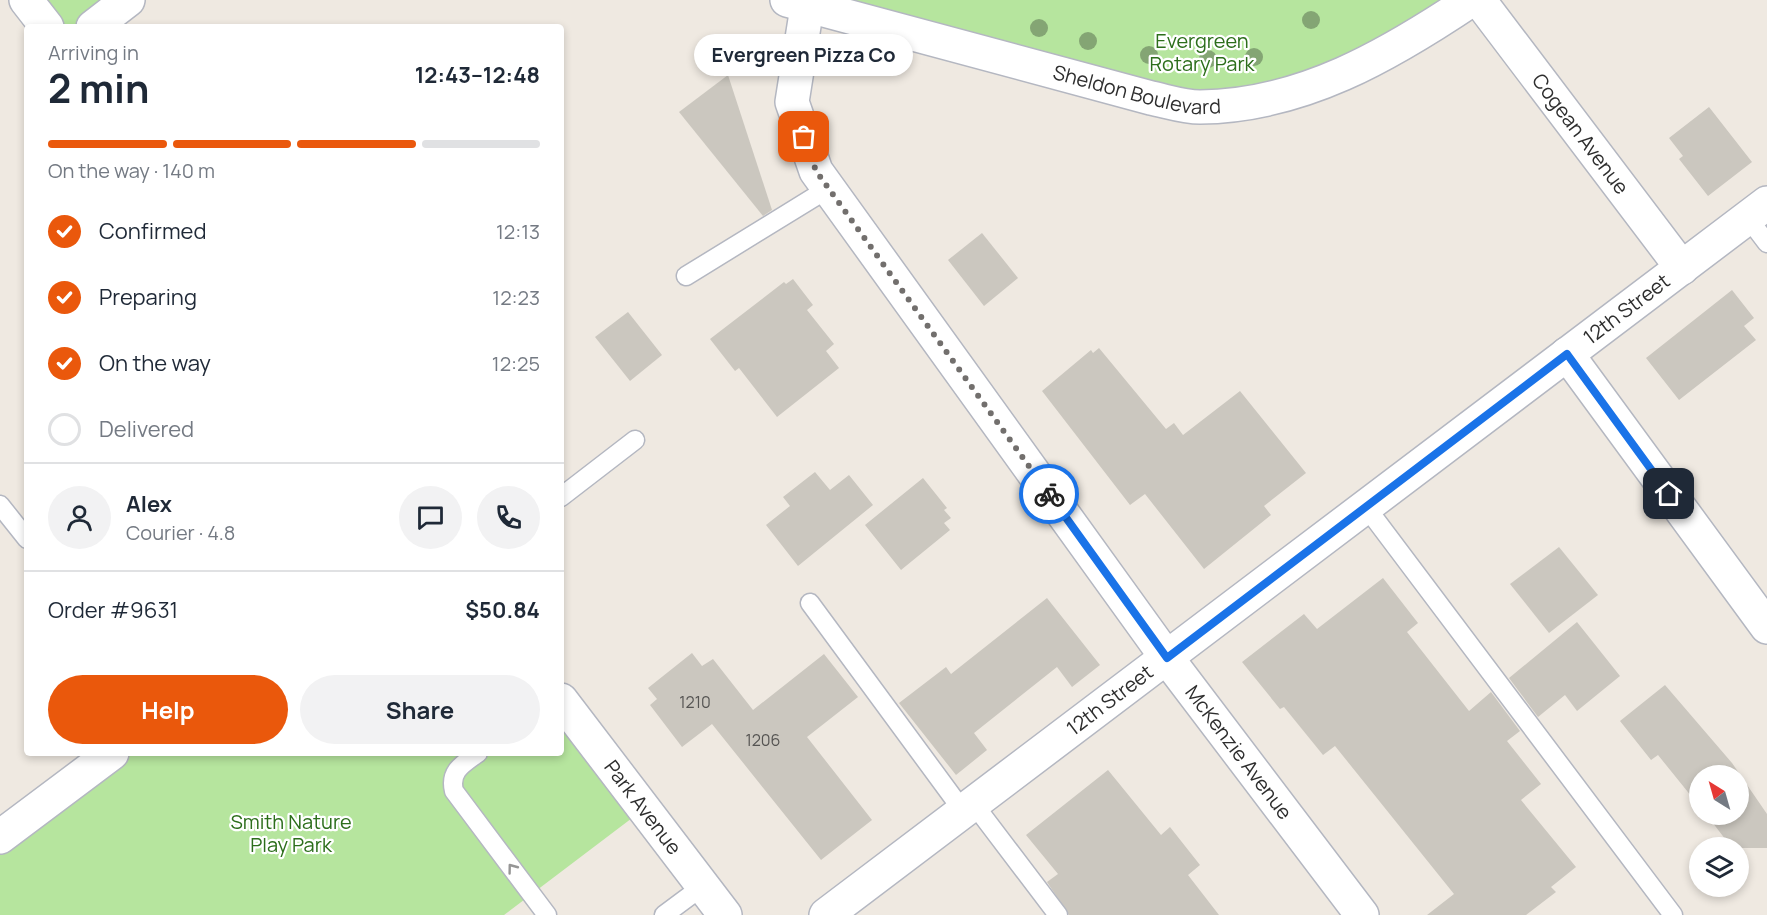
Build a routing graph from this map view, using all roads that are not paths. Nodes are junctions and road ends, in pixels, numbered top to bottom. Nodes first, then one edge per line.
1 (26, 0) edge
2 (128, 0) edge
3 (1472, 0) edge
4 (1479, 0) edge
5 (797, 4) edge
6 (44, 24) edge
7 (97, 24) edge
8 (829, 188) junction
9 (1761, 222) edge
10 (1682, 268) junction
11 (686, 276) dead end
12 (1567, 354) junction
13 (635, 440) dead end
14 (564, 495) edge
15 (0, 505) edge
16 (1366, 507) junction
17 (24, 535) edge
18 (810, 603) dead end
19 (1767, 627) edge
20 (1167, 658) junction
21 (564, 704) edge
22 (108, 756) edge
23 (474, 756) edge
24 (968, 807) junction
25 (0, 837) edge
26 (703, 886) junction
27 (547, 915) edge
28 (664, 915) edge
29 (725, 915) edge
30 (826, 915) edge
31 (1059, 915) edge
32 (1362, 915) edge
33 (1673, 915) edge

1 - 6 street
2 - 7 street
3 - 5 street, Sheldon Boulevard
4 - 10 street, Cogean Avenue
5 - 8 street, McKenzie Avenue
8 - 11 lane
8 - 20 street, McKenzie Avenue
9 - 10 street, 12th Street
10 - 12 street, 12th Street
12 - 16 street, 12th Street
12 - 19 street
13 - 14 lane
15 - 17 lane
16 - 20 street, 12th Street
16 - 33 lane
18 - 24 lane
20 - 24 street, 12th Street
20 - 32 street, McKenzie Avenue
21 - 26 street, Park Avenue
22 - 25 street
27 -> 23 lane
24 - 30 street, 12th Street
24 - 31 lane
26 - 28 lane
26 - 29 street, Park Avenue

